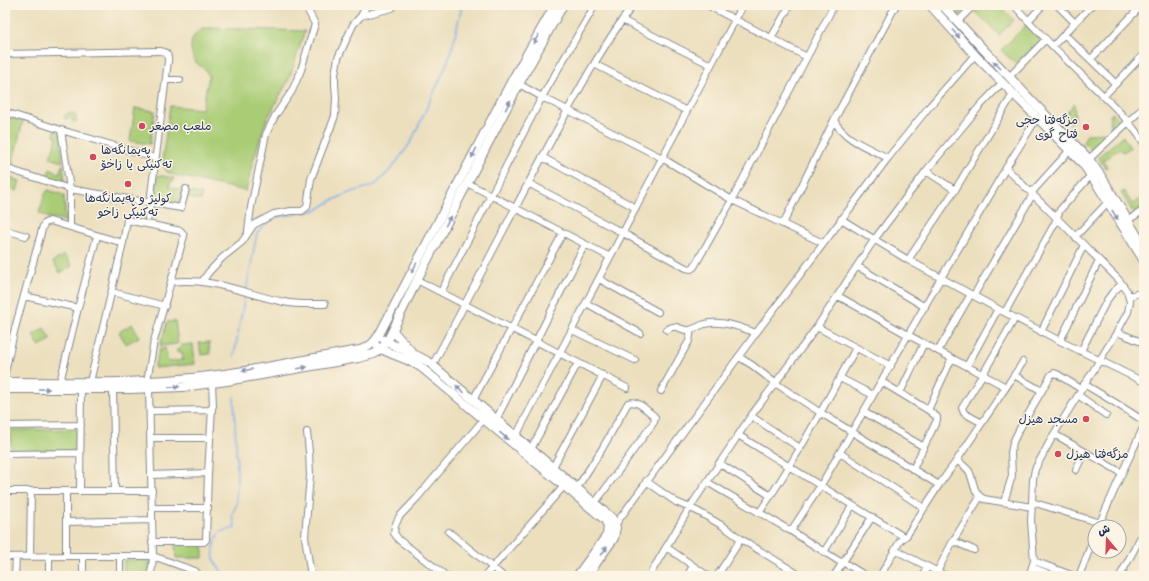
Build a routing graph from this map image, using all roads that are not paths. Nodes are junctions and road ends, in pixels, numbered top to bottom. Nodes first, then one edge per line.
1 (306, 5) edge
2 (367, 5) edge
3 (394, 5) edge
4 (555, 5) edge
5 (563, 5) edge
6 (595, 5) edge
7 (633, 5) edge
8 (707, 5) edge
9 (743, 5) edge
10 (790, 5) edge
11 (834, 5) edge
12 (896, 5) edge
13 (930, 5) edge
14 (942, 5) edge
15 (974, 5) edge
16 (1014, 5) edge
17 (1044, 5) edge
18 (1057, 5) edge
19 (1092, 5) edge
20 (1142, 5) edge
21 (361, 16) junction
22 (622, 20) junction
23 (735, 20) junction
24 (1028, 21) junction
25 (957, 22) junction
26 (1075, 23) junction
27 (1064, 34) junction
28 (771, 38) junction
29 (1046, 39) junction
30 (1053, 46) junction
31 (5, 54) edge
32 (1144, 54) edge
33 (975, 55) junction
34 (807, 57) junction
35 (1091, 59) junction
36 (594, 64) junction
37 (711, 65) junction
38 (1009, 77) junction
39 (166, 80) junction
40 (180, 80) dead end
41 (1002, 82) junction
42 (519, 84) junction
43 (1116, 84) junction
44 (1013, 94) junction
45 (1104, 96) junction
46 (542, 97) junction
47 (1027, 102) junction
48 (1143, 109) edge
49 (567, 110) junction
50 (687, 110) junction
51 (5, 112) edge
52 (1037, 118) junction
53 (834, 120) junction
54 (1128, 123) junction
55 (61, 130) junction
56 (1144, 143) edge
57 (1070, 150) junction
58 (542, 157) junction
59 (155, 158) junction
60 (662, 158) junction
61 (888, 158) junction
62 (1089, 159) junction
63 (5, 168) edge
64 (1006, 168) junction
65 (926, 171) junction
66 (1091, 175) junction
67 (467, 183) junction
68 (528, 183) junction
69 (186, 188) dead end
70 (70, 189) junction
71 (955, 190) junction
72 (1032, 193) junction
73 (490, 195) junction
74 (732, 200) junction
75 (1108, 202) junction
76 (150, 203) junction
77 (515, 208) junction
78 (636, 208) junction
79 (1144, 210) edge
80 (148, 218) dead end
81 (1057, 218) junction
82 (841, 219) junction
83 (1128, 220) junction
84 (783, 224) junction
85 (70, 226) junction
86 (5, 230) edge
87 (563, 233) junction
88 (623, 233) junction
89 (248, 235) junction
90 (26, 236) dead end
91 (97, 236) junction
92 (1075, 237) junction
93 (874, 240) junction
94 (123, 243) junction
95 (823, 243) junction
96 (585, 244) junction
97 (1084, 245) junction
98 (1144, 247) edge
99 (610, 257) junction
100 (908, 260) junction
101 (1099, 260) junction
102 (1144, 261) edge
103 (857, 266) junction
104 (941, 278) junction
105 (599, 279) junction
106 (417, 280) junction
107 (171, 282) junction
108 (202, 282) junction
109 (1122, 284) junction
110 (112, 292) junction
111 (441, 292) junction
112 (1144, 292) edge
113 (972, 294) junction
114 (24, 296) junction
115 (838, 296) junction
116 (1129, 296) junction
117 (586, 303) junction
118 (325, 304) dead end
119 (465, 305) junction
120 (165, 306) junction
121 (925, 307) junction
122 (78, 308) junction
123 (998, 309) junction
124 (658, 312) dead end
125 (1005, 312) junction
126 (1015, 318) junction
127 (817, 327) junction
128 (510, 328) junction
129 (572, 330) junction
130 (667, 330) dead end
131 (691, 330) junction
132 (393, 331) junction
133 (640, 332) dead end
134 (1041, 332) junction
135 (1117, 332) junction
136 (756, 333) junction
137 (908, 335) junction
138 (375, 340) junction
139 (536, 341) junction
140 (1060, 341) junction
141 (387, 342) junction
142 (924, 343) junction
143 (1144, 343) edge
144 (856, 348) junction
145 (381, 349) junction
146 (938, 351) junction
147 (1081, 352) junction
148 (414, 353) junction
149 (560, 354) junction
150 (738, 356) junction
151 (952, 358) junction
152 (409, 360) junction
153 (635, 360) dead end
154 (1100, 360) junction
155 (1022, 362) dead end
156 (578, 363) junction
157 (432, 366) junction
158 (891, 366) junction
159 (967, 366) junction
160 (5, 372) edge
161 (983, 374) junction
162 (1014, 375) junction
163 (603, 376) junction
164 (840, 378) junction
165 (5, 382) edge
166 (60, 382) junction
167 (90, 382) junction
168 (882, 382) junction
169 (1144, 382) edge
170 (212, 383) junction
171 (775, 383) junction
172 (148, 385) junction
173 (1006, 387) junction
174 (627, 388) dead end
175 (5, 389) edge
176 (81, 389) junction
177 (114, 389) junction
178 (1081, 390) junction
179 (1042, 391) junction
180 (661, 392) dead end
181 (900, 393) junction
182 (873, 395) junction
183 (473, 400) junction
184 (212, 408) junction
185 (928, 410) junction
186 (150, 411) junction
187 (864, 412) junction
188 (821, 413) junction
189 (1106, 415) dead end
190 (751, 416) junction
191 (484, 419) junction
192 (496, 420) junction
193 (1144, 421) edge
194 (982, 423) junction
195 (81, 425) junction
196 (5, 426) edge
197 (1144, 426) edge
198 (307, 432) dead end
199 (853, 432) junction
200 (1054, 434) junction
201 (738, 435) junction
202 (516, 436) junction
203 (150, 438) junction
204 (210, 438) junction
205 (924, 447) junction
206 (800, 448) junction
207 (532, 449) junction
208 (1084, 452) junction
209 (80, 453) junction
210 (840, 453) junction
211 (5, 454) edge
212 (957, 460) junction
213 (719, 464) junction
214 (789, 466) junction
215 (553, 467) junction
216 (913, 469) junction
217 (1076, 470) dead end
218 (208, 473) junction
219 (1122, 473) junction
220 (151, 474) junction
221 (646, 481) junction
222 (707, 482) junction
223 (821, 485) junction
224 (939, 485) junction
225 (564, 486) junction
226 (577, 488) junction
227 (5, 491) edge
228 (31, 491) junction
229 (66, 491) junction
230 (80, 491) junction
231 (115, 491) junction
232 (152, 491) junction
233 (771, 496) junction
234 (980, 497) junction
235 (1004, 502) junction
236 (595, 503) junction
237 (1032, 504) junction
238 (852, 506) junction
239 (690, 507) junction
240 (152, 508) junction
241 (208, 508) junction
242 (924, 508) junction
243 (760, 512) junction
244 (872, 518) junction
245 (1102, 519) edge
246 (152, 520) junction
247 (1087, 521) edge
248 (66, 522) junction
249 (612, 526) junction
250 (791, 531) junction
251 (449, 532) dead end
252 (1144, 532) edge
253 (904, 537) junction
254 (741, 539) junction
255 (953, 541) junction
256 (152, 542) junction
257 (666, 547) junction
258 (895, 550) junction
259 (974, 550) dead end
260 (824, 552) junction
261 (30, 556) junction
262 (49, 556) junction
263 (66, 556) junction
264 (83, 556) junction
265 (153, 556) junction
266 (1087, 556) edge
267 (5, 557) edge
268 (16, 557) junction
269 (120, 557) junction
270 (843, 562) junction
271 (1033, 564) junction
272 (693, 566) junction
273 (927, 567) junction
274 (493, 568) junction
275 (937, 572) junction
276 (15, 576) edge
277 (49, 576) edge
278 (83, 576) edge
279 (120, 576) edge
280 (150, 576) edge
281 (200, 576) edge
282 (311, 576) edge
283 (446, 576) edge
284 (485, 576) edge
285 (503, 576) edge
286 (577, 576) edge
287 (587, 576) edge
288 (649, 576) edge
289 (687, 576) edge
290 (708, 576) edge
291 (717, 576) edge
292 (801, 576) edge
293 (834, 576) edge
294 (866, 576) edge
295 (880, 576) edge
296 (922, 576) edge
297 (946, 576) edge
298 (1029, 576) edge
299 (1054, 576) edge
300 (1074, 576) edge
301 (1079, 576) edge
302 (1120, 576) edge

1 - 89 street
2 - 21 street
3 - 21 street
4 -> 138 main road
5 - 42 main road
6 - 46 street
7 - 22 street
8 - 23 street
9 - 23 street
10 - 28 street
11 - 34 street
12 - 53 street
13 -> 33 main road
14 - 25 main road
15 - 25 street
16 - 24 street
17 - 24 street
18 - 26 street
19 - 26 street
20 - 35 street
21 - 89 street
22 - 36 street
22 - 37 street
23 - 28 street
23 - 37 street
24 - 29 street
38 -> 25 main road
26 - 27 street
27 - 30 street
27 - 35 street
28 - 34 street
29 - 30 street
29 - 38 street
30 - 45 street
31 - 39 street
32 - 43 street
33 - 41 main road
33 - 61 street
34 - 74 street
35 - 43 street
36 - 49 street
36 - 50 street
37 - 50 street
38 - 47 main road
39 - 40 street
39 - 59 street
41 - 44 main road
41 - 65 street
42 - 46 street
67 -> 42 main road
43 - 45 street
44 - 47 main road
44 - 71 street
45 - 54 street
46 - 49 street
46 - 73 street
47 - 52 main road
47 - 62 main road
48 - 54 street
49 - 58 street
49 - 60 street
50 - 60 street
51 - 55 street
52 - 57 main road
52 - 64 street
53 - 61 street
53 - 84 street
54 - 56 street
54 - 62 street
55 - 59 street
55 - 70 street
57 - 66 main road
57 - 72 street
58 - 68 street
58 - 78 street
59 - 76 street
60 - 74 street
60 - 78 street
61 - 82 street
62 - 83 main road
63 - 70 street
64 - 72 street
64 - 104 street
65 - 71 street
65 - 93 street
66 - 75 main road
66 - 81 street
67 - 73 street
106 -> 67 main road
68 - 77 street
68 - 88 street
69 - 76 street
70 - 76 street
70 - 85 street
71 - 100 street
72 - 81 street
72 - 113 street
73 - 77 street
73 - 111 street
74 - 84 street
74 - 88 street
75 - 92 street
75 -> 102 main road
76 - 80 street
77 - 87 street
77 - 119 street
78 - 88 street
79 - 83 street
81 - 92 street
81 - 125 street
82 - 93 street
82 - 95 street
83 - 98 main road
84 - 95 street
85 - 91 street
85 - 114 street
86 - 90 street
87 - 96 street
87 - 128 street
88 - 99 street
89 - 108 street
91 - 94 street
91 - 122 street
92 - 97 street
93 - 100 street
93 - 103 street
94 - 107 street
94 - 110 street
95 - 136 street
96 - 99 street
96 - 139 street
97 - 101 street
97 - 134 street
99 - 105 street
100 - 104 street
101 - 109 street
101 - 140 street
103 - 115 street
103 - 121 street
104 - 113 street
104 - 121 street
105 - 117 street
105 - 124 street
106 - 111 street
106 - 132 main road
107 - 108 street
107 - 120 street
108 - 118 street
109 - 116 street
109 - 147 street
110 - 120 street
110 - 167 street
111 - 119 street
112 - 116 street
113 - 123 street
113 - 146 street
114 - 122 street
114 - 160 street
115 - 127 street
115 - 137 street
116 - 135 street
117 - 129 street
117 - 133 street
119 - 128 street
119 - 157 street
120 - 172 street
121 - 137 street
122 - 166 street
123 - 125 street
123 - 159 street
125 - 126 street
126 - 134 street
126 - 161 street
127 - 144 street
127 - 171 street
128 - 139 street
128 - 183 street
129 - 149 street
129 - 153 street
130 - 131 street
131 - 136 street
131 - 180 street
132 - 141 main road
132 - 148 main road
134 - 140 street
135 - 143 street
135 - 154 street
136 - 150 street
137 - 142 street
137 - 158 street
138 - 141 main road
138 - 145 main road
138 -> 172 main road
139 - 149 street
139 - 192 street
140 - 147 street
141 - 145 main road
141 - 148 main road
142 - 146 street
142 - 181 street
144 - 158 street
144 - 164 street
145 - 152 main road
170 -> 145 main road
146 - 151 street
147 - 154 street
148 - 152 main road
148 - 157 main road
149 - 156 street
149 - 202 street
150 - 171 street
150 - 221 street
151 - 159 street
151 - 185 street
152 - 191 main road
154 - 169 street
154 - 178 street
155 - 162 street
156 - 163 street
156 - 207 street
183 -> 157 main road
158 - 168 street
159 - 161 street
161 - 173 street
161 - 194 street
162 - 173 street
162 - 179 street
163 - 174 street
163 - 215 street
164 - 182 street
164 - 188 street
165 - 166 main road
166 - 167 main road
167 - 172 main road
168 - 181 street
168 - 182 street
172 -> 170 main road
170 - 184 street
171 - 188 street
171 - 190 street
172 - 177 main road
172 - 186 street
173 - 194 street
175 -> 176 main road
176 - 177 main road
176 - 195 street
177 - 231 street
178 - 179 street
178 - 189 street
178 - 193 street
178 - 200 street
179 - 235 street
181 - 185 street
182 - 187 street
183 - 192 main road
184 - 186 street
184 - 204 street
185 - 205 street
186 - 203 street
187 - 199 street
187 - 205 street
188 - 199 street
188 - 206 street
190 - 201 street
190 - 206 street
191 -> 225 main road
191 - 283 street
192 - 202 main road
194 - 212 street
195 - 196 street
195 - 209 street
197 - 219 street
198 - 282 street
199 - 210 street
199 - 216 street
200 - 208 street
200 - 237 street
201 - 213 street
201 - 214 street
202 - 207 main road
203 - 204 street
203 - 220 street
204 - 218 street
205 - 216 street
206 - 214 street
207 - 215 main road
208 - 217 street
208 - 219 street
209 - 211 street
209 - 230 street
210 - 223 street
210 - 242 street
212 - 224 street
212 - 234 street
213 - 222 street
213 - 233 street
214 - 223 street
214 - 233 street
215 - 226 main road
216 - 224 street
218 - 220 street
218 - 241 street
219 - 245 street
220 - 232 street
221 - 239 street
221 - 249 street
222 - 239 street
222 - 243 street
223 - 238 street
223 - 250 street
224 - 242 street
225 - 249 main road
225 - 274 street
226 - 236 main road
226 - 236 street
227 - 228 street
228 - 229 street
228 - 261 street
229 - 230 street
229 - 248 street
230 - 231 street
231 - 232 street
232 - 240 street
233 - 243 street
234 - 235 street
234 - 255 street
235 - 237 street
236 - 249 main road
237 - 247 street
237 - 271 street
238 - 244 street
238 - 260 street
239 - 254 street
239 - 257 street
240 - 241 street
240 - 246 street
241 - 256 street
242 - 253 street
243 - 250 street
244 - 253 street
244 - 270 street
246 - 248 street
246 - 256 street
248 - 263 street
249 - 286 main road
287 -> 249 main road
250 - 260 street
251 - 274 street
252 - 302 street
253 - 258 street
254 - 291 street
254 - 292 street
255 - 259 street
255 - 275 street
256 - 265 street
257 - 272 street
257 - 288 street
258 - 273 street
258 - 295 street
260 - 270 street
261 - 262 street
261 - 268 street
262 - 263 street
262 - 277 street
263 - 264 street
264 - 269 street
264 - 278 street
265 - 269 street
265 - 280 street
265 - 281 street
266 - 301 street
267 - 268 street
268 - 276 street
269 - 279 street
270 - 293 street
270 - 294 street
271 - 298 street
271 - 299 street
271 - 300 street
272 - 289 street
272 - 290 street
273 - 275 street
273 - 296 street
274 - 284 street
274 - 285 street
275 - 297 street

